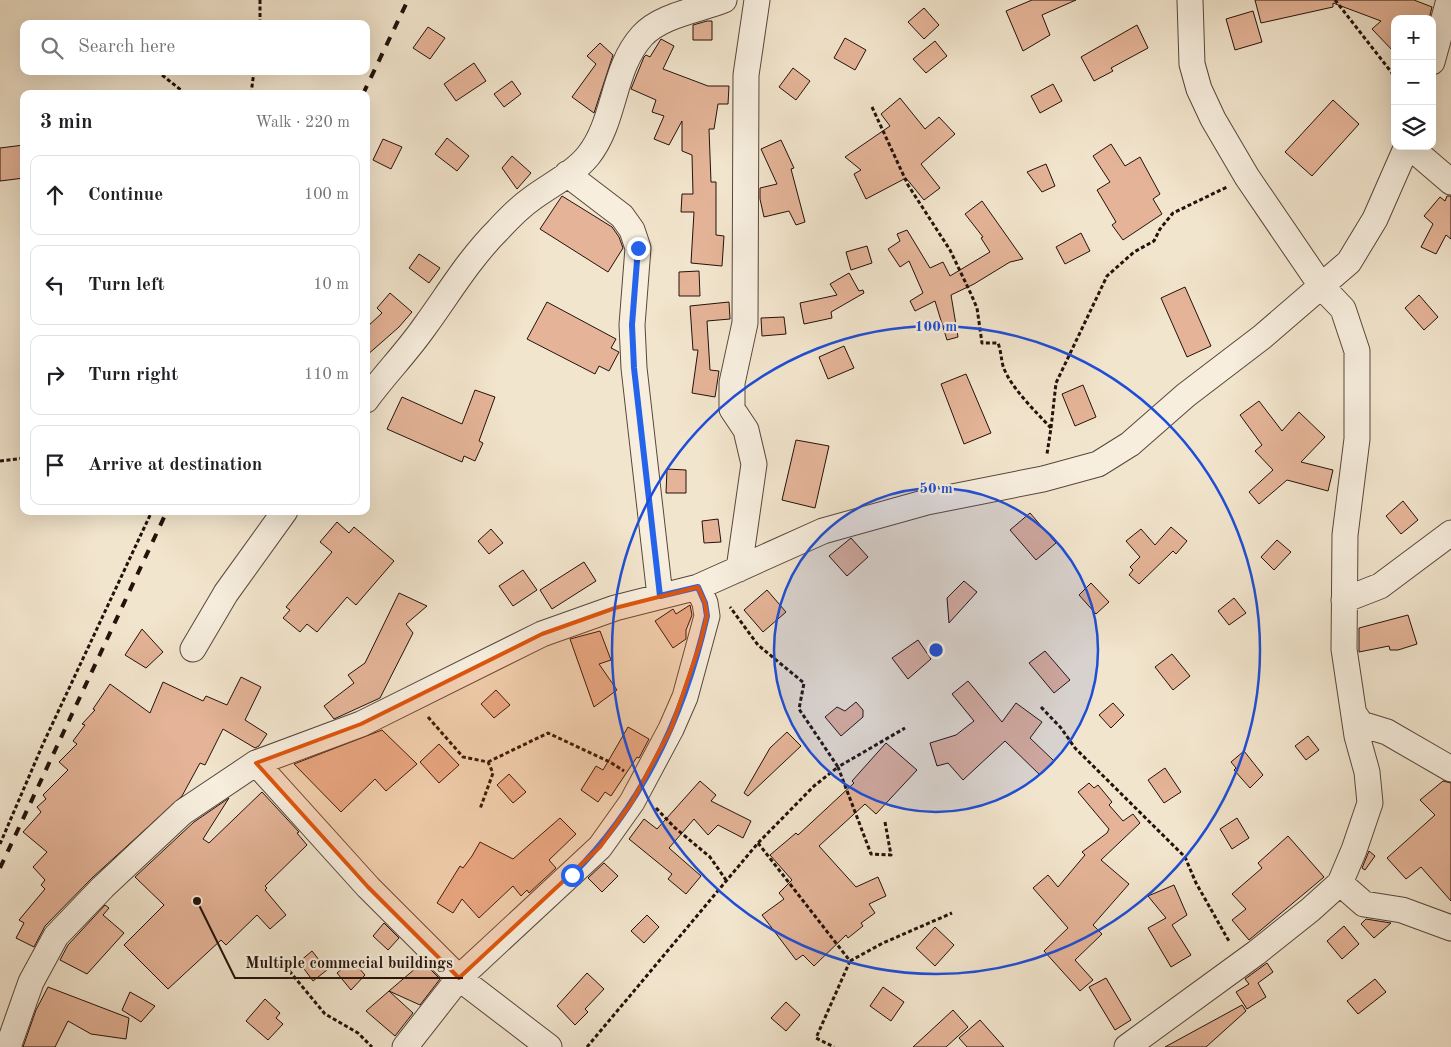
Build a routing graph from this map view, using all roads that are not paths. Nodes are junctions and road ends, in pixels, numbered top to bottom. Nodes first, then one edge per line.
1 (724, 0) edge
2 (757, 0) edge
3 (1190, 0) edge
4 (1449, 0) edge
5 (1433, 60) edge
6 (1406, 150) edge
7 (1413, 150) edge
8 (567, 174) junction
9 (1451, 182) edge
10 (1322, 287) junction
11 (370, 395) edge
12 (282, 515) edge
13 (1451, 533) edge
14 (739, 569) junction
15 (704, 584) junction
16 (660, 596) junction
17 (1344, 600) junction
18 (193, 649) dead end
19 (1355, 715) junction
20 (256, 763) junction
21 (1451, 770) edge
22 (1340, 883) junction
23 (1451, 928) edge
24 (459, 978) junction
25 (8, 1047) edge
26 (405, 1047) edge
27 (549, 1047) edge
28 (1128, 1047) edge

1 - 8 street
2 - 14 street
3 - 10 street
4 - 5 street
6 - 10 street
7 - 9 street
8 - 11 street
8 - 16 street
10 - 14 street
10 - 17 street
12 - 18 street
13 - 17 street
14 - 15 street
15 - 16 street
15 - 24 street
16 - 20 street
17 - 19 street
19 - 21 street
19 - 22 street
20 - 24 street
20 - 25 street
22 - 23 street
22 - 28 street
24 - 26 street
24 - 27 street

